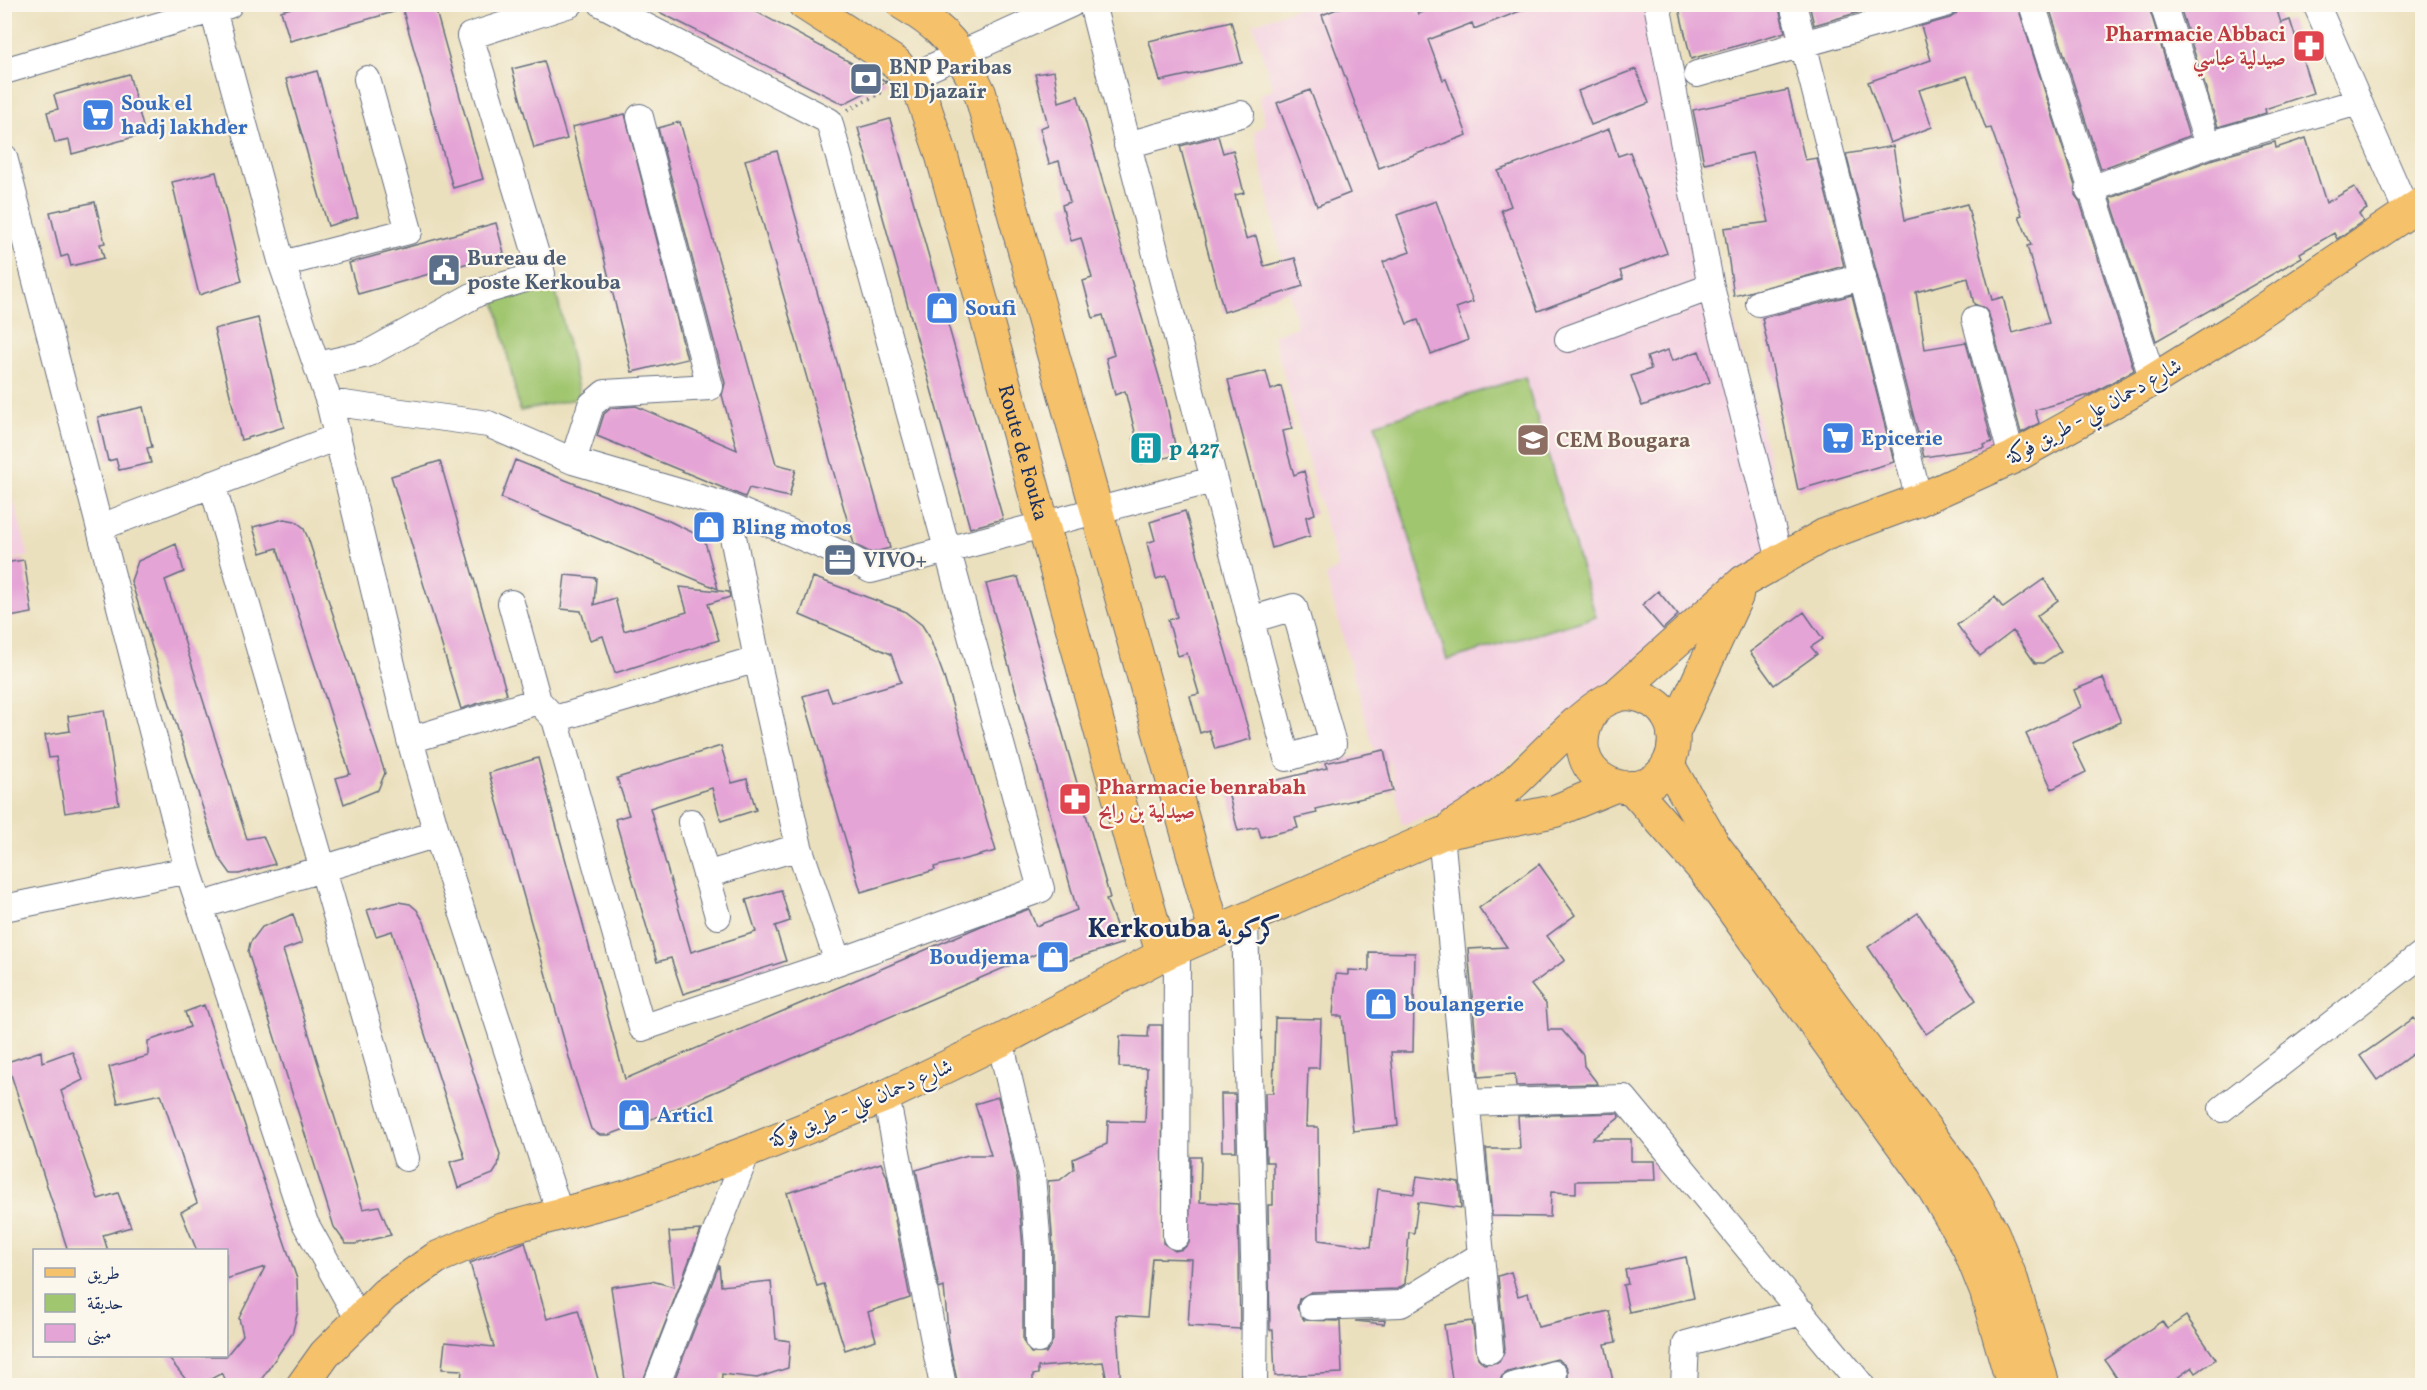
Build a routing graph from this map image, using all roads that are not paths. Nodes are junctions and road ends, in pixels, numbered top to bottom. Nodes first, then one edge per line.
1 (570, 4) edge
2 (602, 4) edge
3 (804, 4) edge
4 (903, 4) edge
5 (1071, 4) edge
6 (1092, 4) edge
7 (1657, 4) edge
8 (1793, 4) edge
9 (1945, 4) edge
10 (2032, 4) edge
11 (2163, 4) edge
12 (2316, 4) edge
13 (221, 7) edge
14 (1804, 46) junction
15 (962, 55) junction
16 (4, 71) edge
17 (1697, 74) dead end
18 (908, 78) junction
19 (367, 79) dead end
20 (2358, 102) junction
21 (1241, 114) dead end
22 (640, 117) dead end
23 (1128, 145) junction
24 (2208, 145) junction
25 (4, 157) edge
26 (2090, 190) junction
27 (2415, 207) edge
28 (282, 264) junction
29 (1863, 277) junction
30 (1711, 287) junction
31 (1759, 303) dead end
32 (1975, 319) dead end
33 (1568, 339) dead end
34 (318, 365) junction
35 (2153, 380) junction
36 (329, 402) junction
37 (337, 437) junction
38 (2012, 458) junction
39 (573, 461) junction
40 (1213, 480) junction
41 (212, 484) junction
42 (1919, 500) junction
43 (727, 506) junction
44 (1095, 510) junction
45 (1044, 524) junction
46 (101, 527) junction
47 (946, 549) junction
48 (1780, 560) junction
49 (1744, 581) junction
50 (511, 603) dead end
51 (1250, 620) junction
52 (756, 659) junction
53 (1604, 702) junction
54 (546, 710) junction
55 (1673, 734) junction
56 (410, 740) junction
57 (1668, 764) junction
58 (1623, 787) junction
59 (691, 822) dead end
60 (437, 834) junction
61 (1441, 834) junction
62 (799, 847) junction
63 (322, 869) junction
64 (188, 870) junction
65 (706, 875) junction
66 (200, 906) junction
67 (4, 908) edge
68 (718, 916) dead end
69 (1245, 921) junction
70 (1215, 933) junction
71 (1170, 952) junction
72 (2422, 954) edge
73 (838, 962) junction
74 (1000, 1041) junction
75 (886, 1096) junction
76 (1466, 1103) junction
77 (2222, 1108) dead end
78 (747, 1152) junction
79 (406, 1158) dead end
80 (560, 1214) junction
81 (1176, 1236) dead end
82 (1480, 1256) junction
83 (1312, 1307) dead end
84 (1802, 1312) junction
85 (359, 1320) junction
86 (1038, 1340) dead end
87 (1490, 1350) dead end
88 (1554, 1374) dead end
89 (302, 1386) edge
90 (656, 1386) edge
91 (943, 1386) edge
92 (1254, 1386) edge
93 (1513, 1386) edge
94 (1684, 1386) edge
95 (1862, 1386) edge
96 (2013, 1386) edge
97 (2044, 1386) edge

1 - 34 street
2 - 47 street
3 - 18 main road, Route de Fouka
4 - 15 main road
5 - 15 street
6 - 23 street
7 - 30 street
8 - 14 street
9 - 14 street
10 - 26 street
11 - 24 street
12 - 20 street
13 - 16 street
13 - 28 street
14 - 17 street
14 - 29 street
15 - 18 street
15 - 44 main road
18 - 45 main road, Route de Fouka
19 - 28 street
20 - 24 street
20 - 27 street
21 - 23 street
22 - 39 street
23 - 40 street
24 - 26 street
25 - 46 street
26 - 35 street
27 - 35 main road, شارع دحمان علي - طريق فوكة
28 - 34 street
29 - 31 street
29 - 42 street
30 - 33 street
30 - 48 street
32 - 38 street
34 - 36 street
35 - 38 main road, شارع دحمان علي - طريق فوكة
36 - 37 street
36 - 39 street
37 - 41 street
37 - 56 street
38 - 42 main road, شارع دحمان علي - طريق فوكة
39 - 43 street
40 - 44 street
40 - 51 street
41 - 46 street
41 - 63 street
42 - 48 main road, شارع دحمان علي - طريق فوكة
43 - 47 street
43 - 52 street
44 - 45 street
44 - 70 main road
45 - 47 street
45 - 71 main road, Route de Fouka
46 - 64 street
47 - 73 street
48 - 49 main road, شارع دحمان علي - طريق فوكة
49 - 53 main road, شارع دحمان علي - طريق فوكة
49 - 55 main road
50 - 54 street
51 - 51 street
52 - 54 street
52 - 62 street
53 - 55 main road
53 - 58 main road
53 - 61 main road, شارع دحمان علي - طريق فوكة
54 - 56 street
54 - 73 street
55 - 57 main road
56 - 60 street
57 - 58 main road
57 - 97 main road
58 - 61 main road, شارع دحمان علي - طريق فوكة
58 - 96 main road
59 - 65 street
60 - 63 street
60 - 80 street
61 - 69 main road, شارع دحمان علي - طريق فوكة
61 - 76 street
62 - 65 street
62 - 73 street
63 - 66 street
63 - 79 street
64 - 66 street
64 - 67 street
65 - 68 street
66 - 85 street
69 - 70 main road, شارع دحمان علي - طريق فوكة
69 - 92 street
70 - 71 main road, شارع دحمان علي - طريق فوكة
71 - 74 main road, شارع دحمان علي - طريق فوكة
71 - 81 street
72 - 77 street
74 - 75 main road, شارع دحمان علي - طريق فوكة
74 - 86 street
75 - 78 main road, شارع دحمان علي - طريق فوكة
75 - 91 street
76 - 82 street
76 - 84 street
78 - 80 main road, شارع دحمان علي - طريق فوكة
78 - 90 street
80 - 85 main road, شارع دحمان علي - طريق فوكة
82 - 83 street
82 - 87 street
84 - 94 street
84 - 95 street
85 - 89 main road, شارع دحمان علي - طريق فوكة
88 - 93 street

